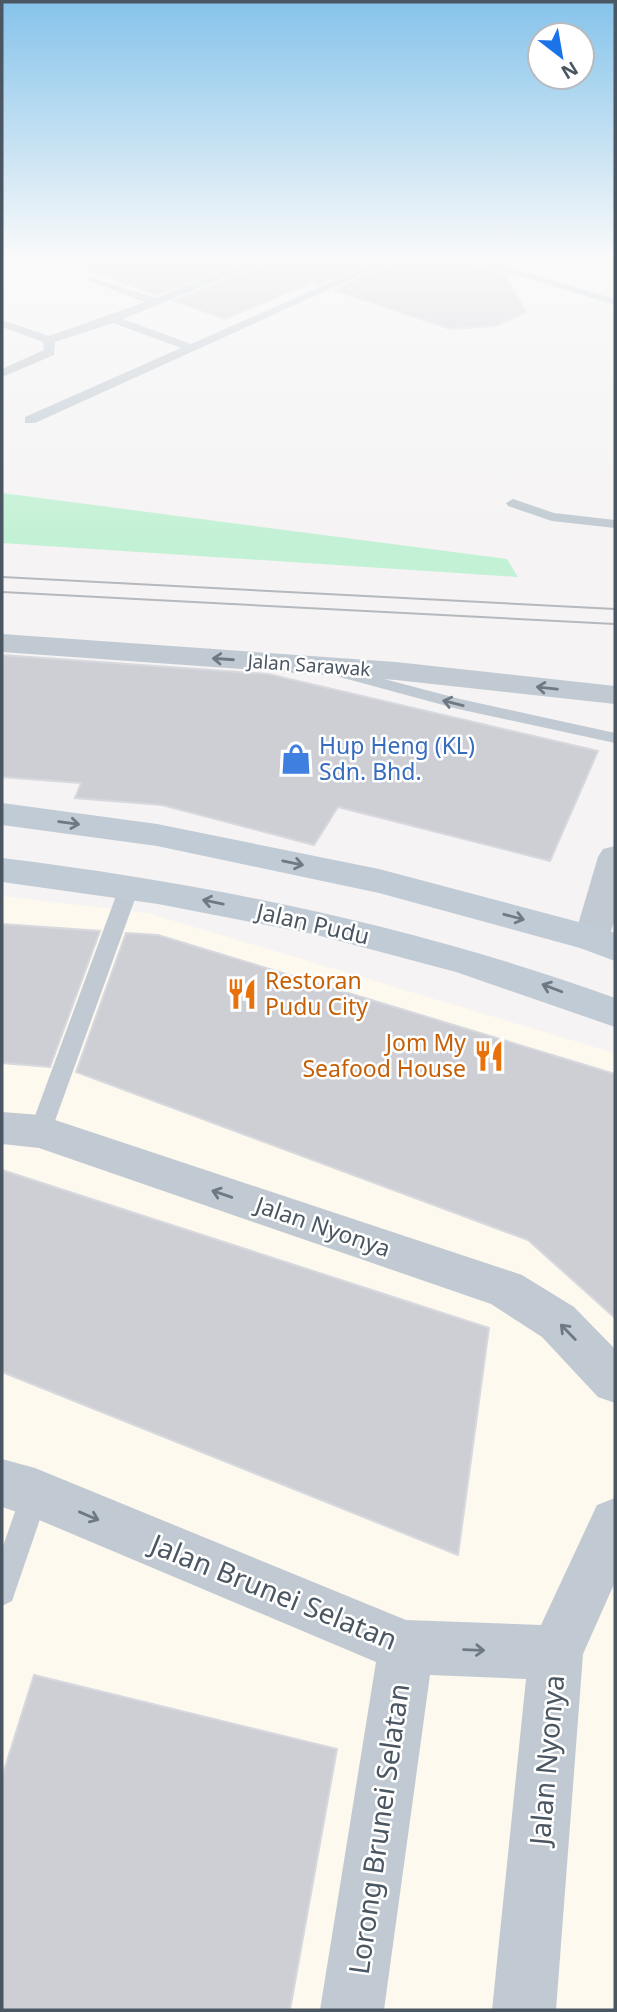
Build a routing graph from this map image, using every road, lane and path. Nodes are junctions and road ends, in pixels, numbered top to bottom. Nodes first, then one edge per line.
1 (50, 350) edge
2 (187, 350) edge
3 (2, 373) edge
4 (30, 420) dead end
5 (513, 503) dead end
6 (615, 524) edge
7 (2, 643) edge
8 (313, 666) junction
9 (615, 695) edge
10 (615, 738) edge
11 (2, 814) edge
12 (615, 857) edge
13 (2, 870) edge
14 (131, 885) junction
15 (604, 943) edge
16 (615, 1013) edge
17 (21, 1130) edge
18 (615, 1381) edge
19 (18, 1488) edge
20 (615, 1522) edge
21 (2, 1591) edge
22 (405, 1647) junction
23 (556, 1653) junction
24 (352, 2010) edge
25 (524, 2010) edge

1 - 3 lane
2 - 4 lane
5 - 6 lane
8 -> 7 street, Jalan Sarawak
9 -> 8 street, Jalan Sarawak
10 -> 8 lane
11 -> 15 main road
12 - 15 street
13 - 14 main road, Jalan Pudu
16 -> 14 main road, Jalan Pudu
14 - 17 lane
18 -> 17 street, Jalan Nyonya
19 - 21 lane
19 -> 22 street, Jalan Brunei Selatan
20 - 23 street, Jalan Nyonya
22 -> 23 street, Jalan Brunei Selatan
22 - 24 street, Lorong Brunei Selatan
23 - 25 street, Jalan Nyonya

